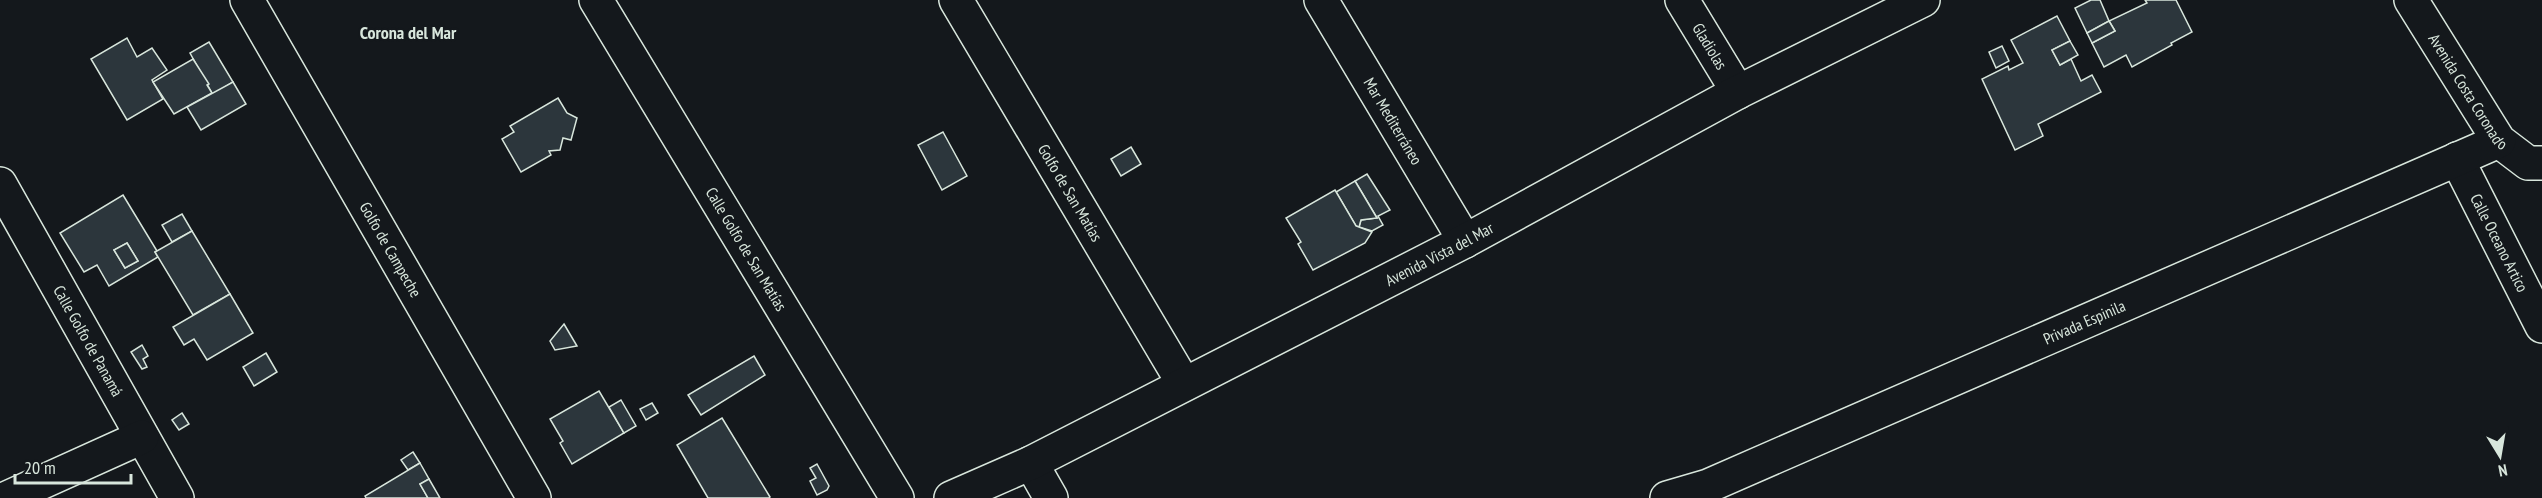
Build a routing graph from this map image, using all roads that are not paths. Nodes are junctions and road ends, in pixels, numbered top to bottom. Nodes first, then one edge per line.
1 (247, 0) edge
2 (596, 0) edge
3 (957, 0) edge
4 (1321, 0) edge
5 (1682, 0) edge
6 (1923, 0) edge
7 (2411, 0) edge
8 (1738, 92) junction
9 (2499, 141) junction
10 (2457, 159) junction
11 (2542, 163) edge
12 (0, 184) edge
13 (1465, 242) junction
14 (2542, 326) edge
15 (1184, 384) junction
16 (142, 437) junction
17 (1031, 463) junction
18 (7, 498) edge
19 (177, 498) edge
20 (534, 498) edge
21 (897, 498) edge
22 (951, 498) edge
23 (1051, 498) edge
24 (1667, 498) edge

1 - 20 street, Golfo de Campeche
2 - 21 street, Calle Golfo de San Matías
3 - 15 street, Golfo de San Matías
4 - 13 street, Mar Mediterráneo
5 - 8 street, Gladiolas
6 - 8 street, Avenida Vista del Mar
7 - 9 street, Avenida Costa Coronado
8 - 13 street, Avenida Vista del Mar
9 - 10 street, Privada Espinila
9 - 11 street, Avenida Costa Coronado
10 - 14 street, Calle Oceano Artico
10 - 24 street, Privada Espinila
12 - 16 street, Calle Golfo de Panamá
13 - 15 street, Avenida Vista del Mar
15 - 17 street, Avenida Vista del Mar
16 - 18 street
16 - 19 street, Calle Golfo de Panamá
17 - 22 street, Avenida Vista del Mar
17 - 23 street

